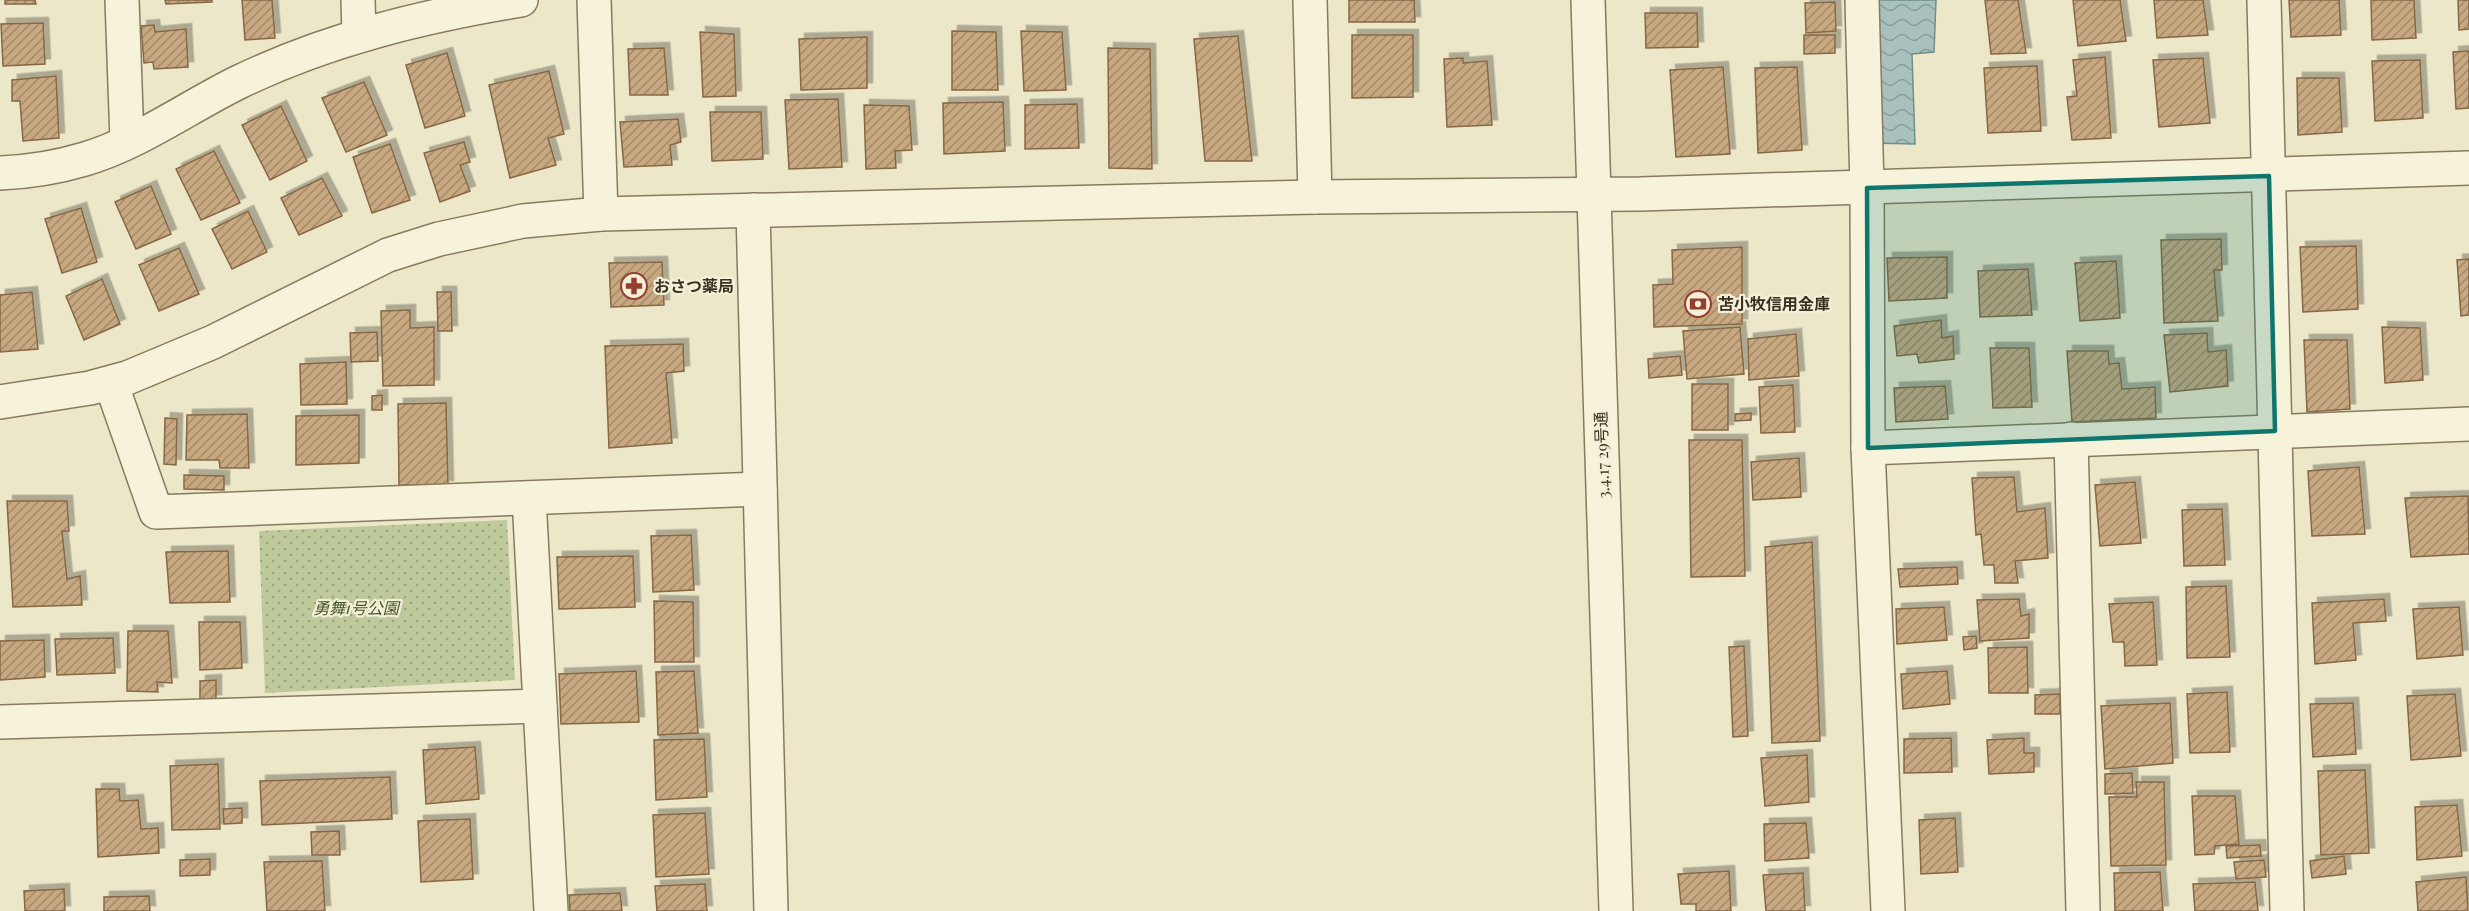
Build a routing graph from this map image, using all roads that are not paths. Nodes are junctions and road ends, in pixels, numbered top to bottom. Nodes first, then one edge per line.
1 (122, 0) edge
2 (358, 0) edge
3 (521, 0) edge
4 (594, 0) edge
5 (1310, 0) edge
6 (1588, 0) edge
7 (1862, 0) edge
8 (2264, 0) edge
9 (359, 34) junction
10 (127, 141) junction
11 (2469, 168) edge
12 (0, 173) edge
13 (2269, 176) junction
14 (1867, 188) junction
15 (1594, 193) junction
16 (1315, 197) junction
17 (753, 210) junction
18 (601, 214) junction
19 (111, 383) junction
20 (0, 402) edge
21 (2469, 424) edge
22 (2275, 431) junction
23 (2071, 440) junction
24 (1868, 448) junction
25 (760, 489) junction
26 (529, 498) junction
27 (540, 706) junction
28 (0, 722) edge
29 (551, 911) edge
30 (771, 911) edge
31 (1616, 911) edge
32 (1888, 911) edge
33 (2083, 911) edge
34 (2287, 911) edge

1 - 10 street
2 - 9 street
3 - 9 street
4 - 18 street
5 - 16 street
6 - 15 street, 3.4.17 29号通
7 - 14 street
8 - 13 street
9 - 10 street
10 - 12 street
11 - 13 street
13 - 14 street
13 - 22 street
14 - 15 street
14 - 24 street
15 - 16 street
15 - 31 street, 3.4.17 29号通
16 - 17 street
17 - 18 street
17 - 25 street
18 - 19 street
19 - 20 street
19 - 26 street
21 - 22 street
22 - 23 street
22 - 34 street
23 - 24 street
23 - 33 street
24 - 32 street
25 - 26 street
25 - 30 street
26 - 27 street
27 - 28 street
27 - 29 street

